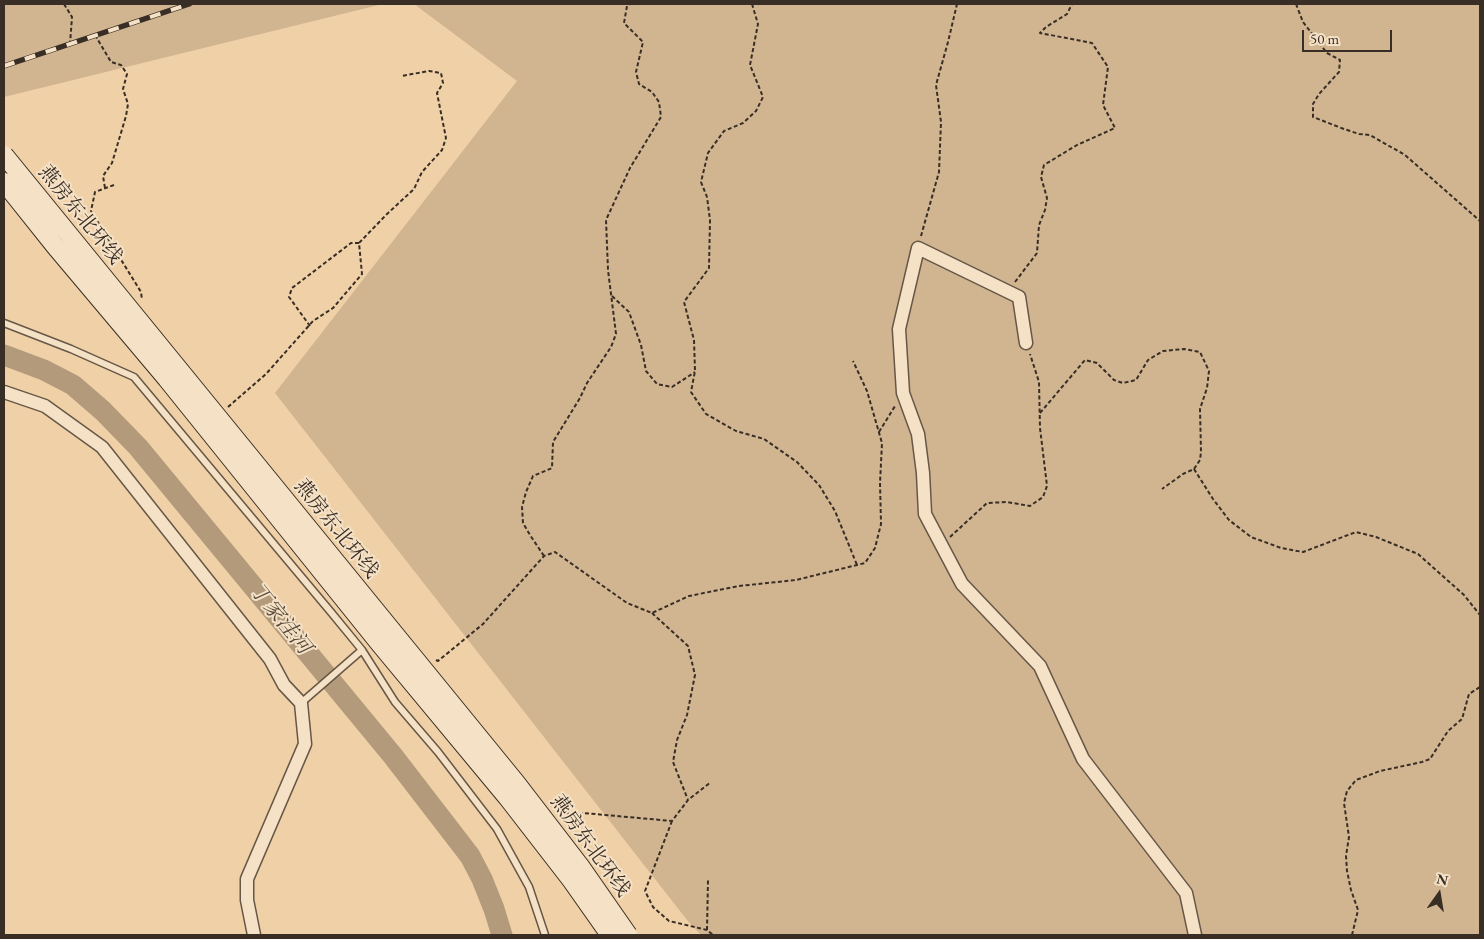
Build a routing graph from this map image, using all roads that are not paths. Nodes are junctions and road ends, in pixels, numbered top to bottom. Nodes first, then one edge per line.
1 (4, 155) edge
2 (4, 182) edge
3 (4, 322) edge
4 (1026, 343) road end
5 (4, 392) edge
6 (362, 650) junction
7 (301, 703) junction
8 (254, 935) edge
9 (545, 935) edge
10 (610, 935) edge
11 (628, 935) edge
12 (1195, 935) edge

1 - 11 main road, 燕房东北环线, bridge
2 - 10 main road, 燕房东北环线, bridge
3 - 6 lane
4 - 12 street
5 - 7 street
6 - 7 lane
6 - 9 lane
7 - 8 street

